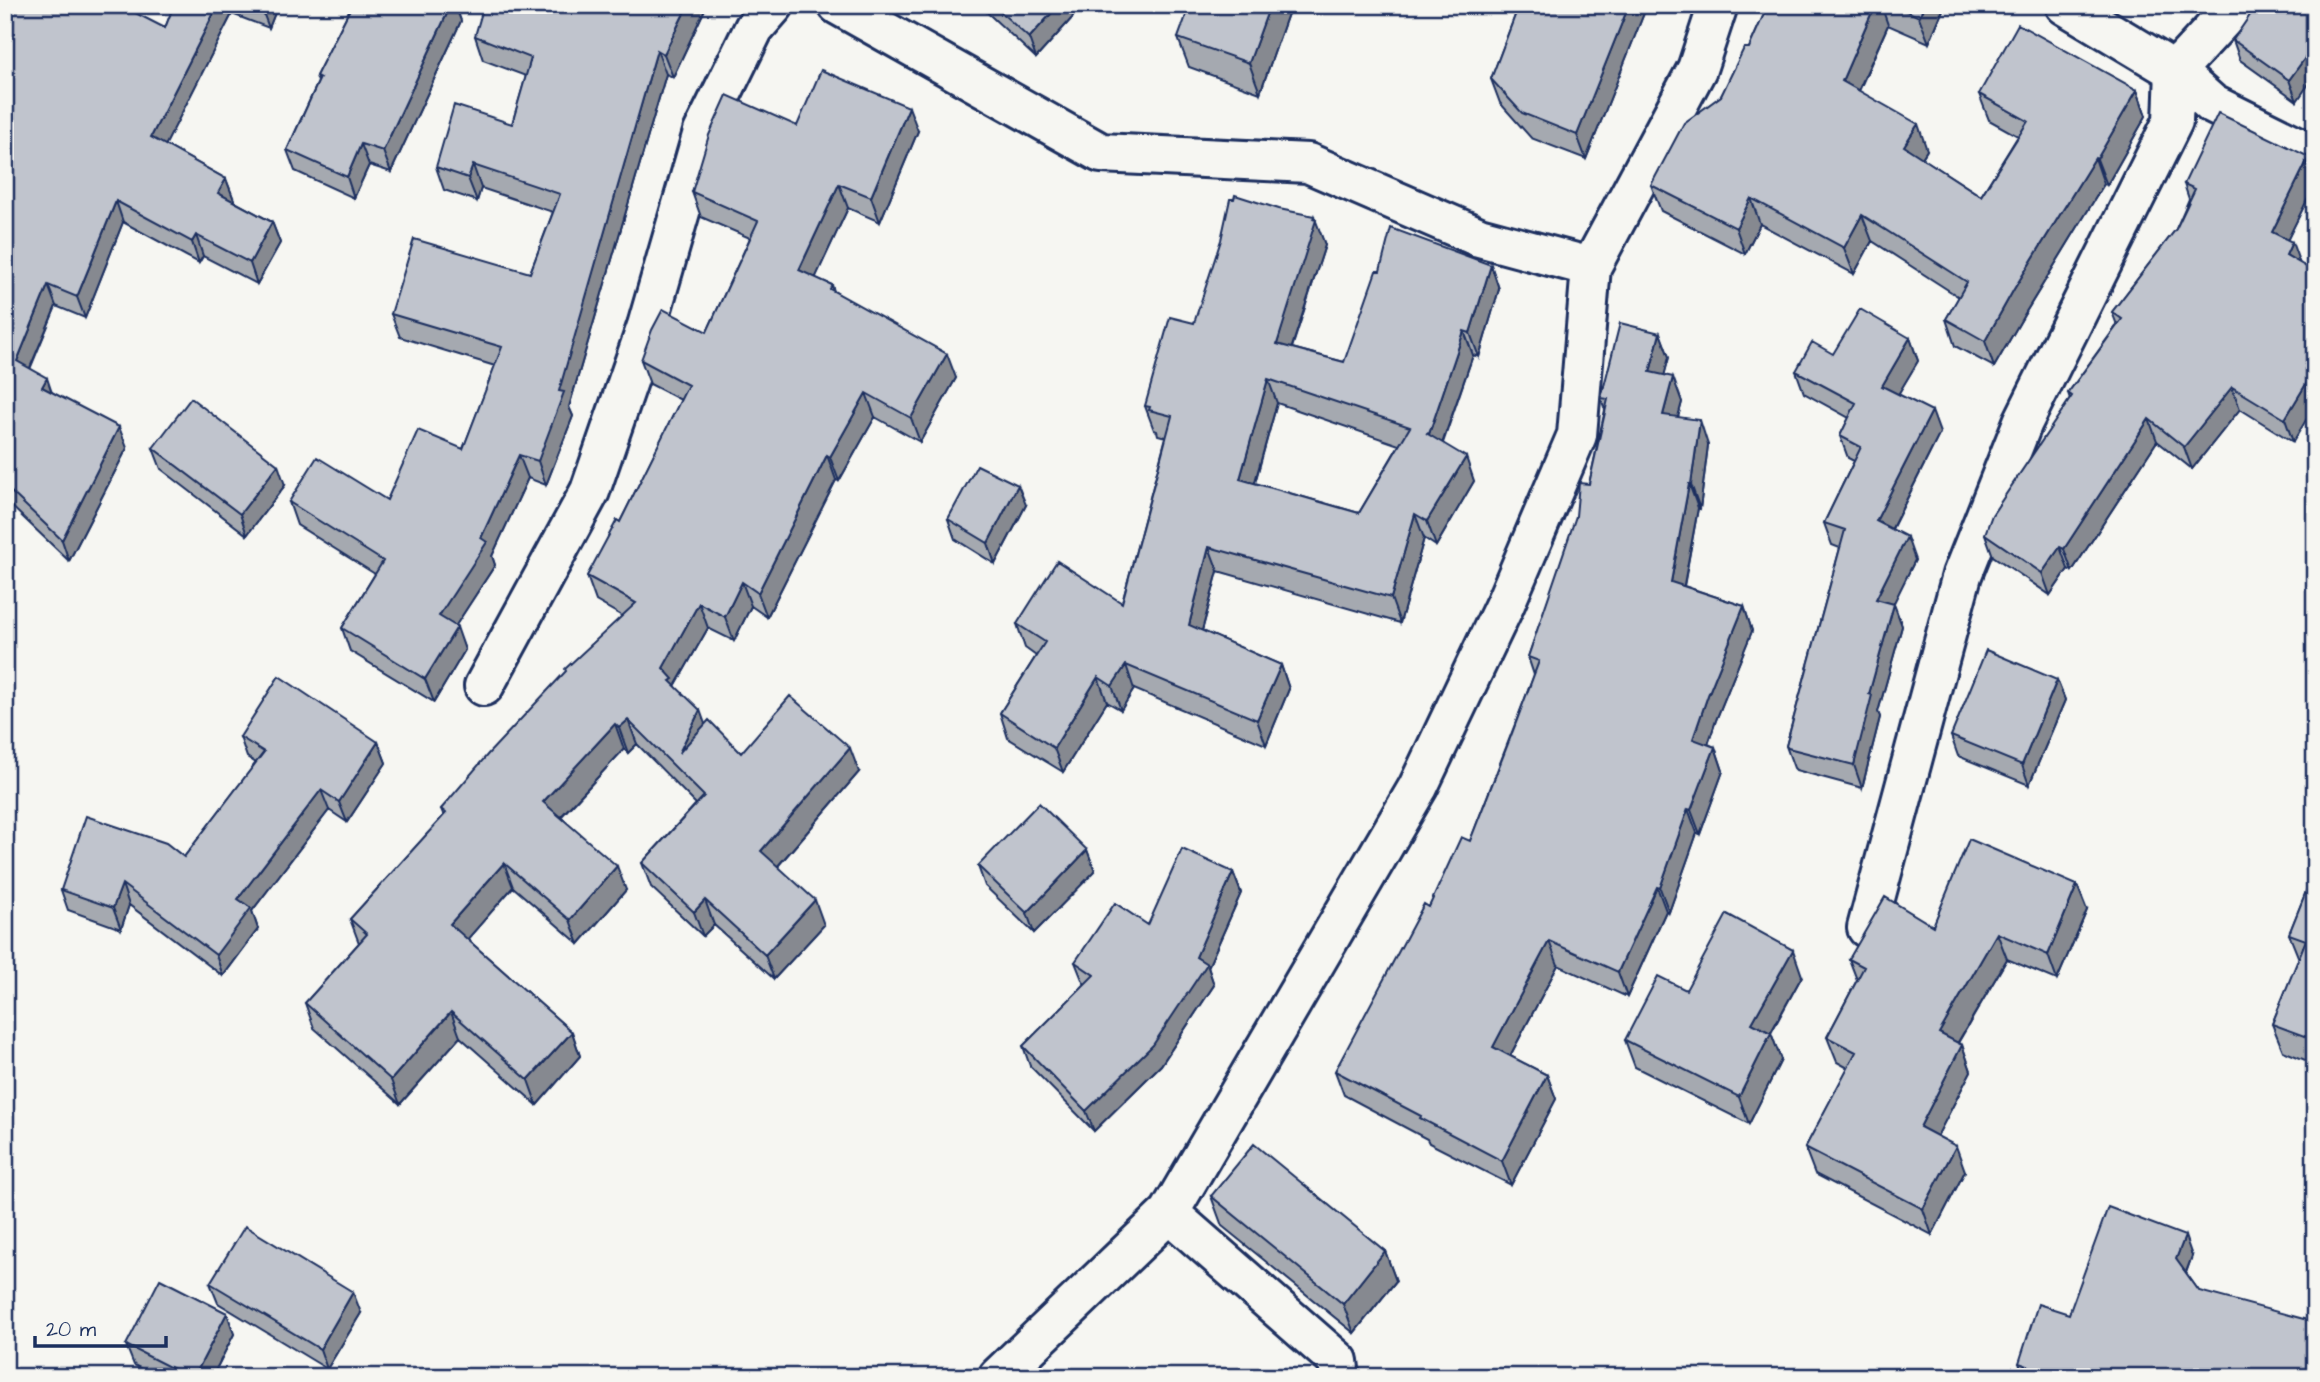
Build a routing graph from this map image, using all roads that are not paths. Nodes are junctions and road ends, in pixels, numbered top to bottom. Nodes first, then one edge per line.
1 (774, 5) edge
2 (838, 5) edge
3 (1718, 5) edge
4 (2065, 5) edge
5 (2236, 5) edge
6 (2175, 71) junction
7 (2315, 155) edge
8 (1591, 267) junction
9 (484, 686) dead end
10 (1867, 928) edge
11 (1169, 1213) junction
12 (998, 1377) edge
13 (1340, 1377) edge

1 - 9 street
2 - 8 street
3 - 8 street
4 - 6 street
5 - 6 street
6 - 7 street
6 - 10 street
8 - 11 street
11 - 12 street
11 - 13 street

